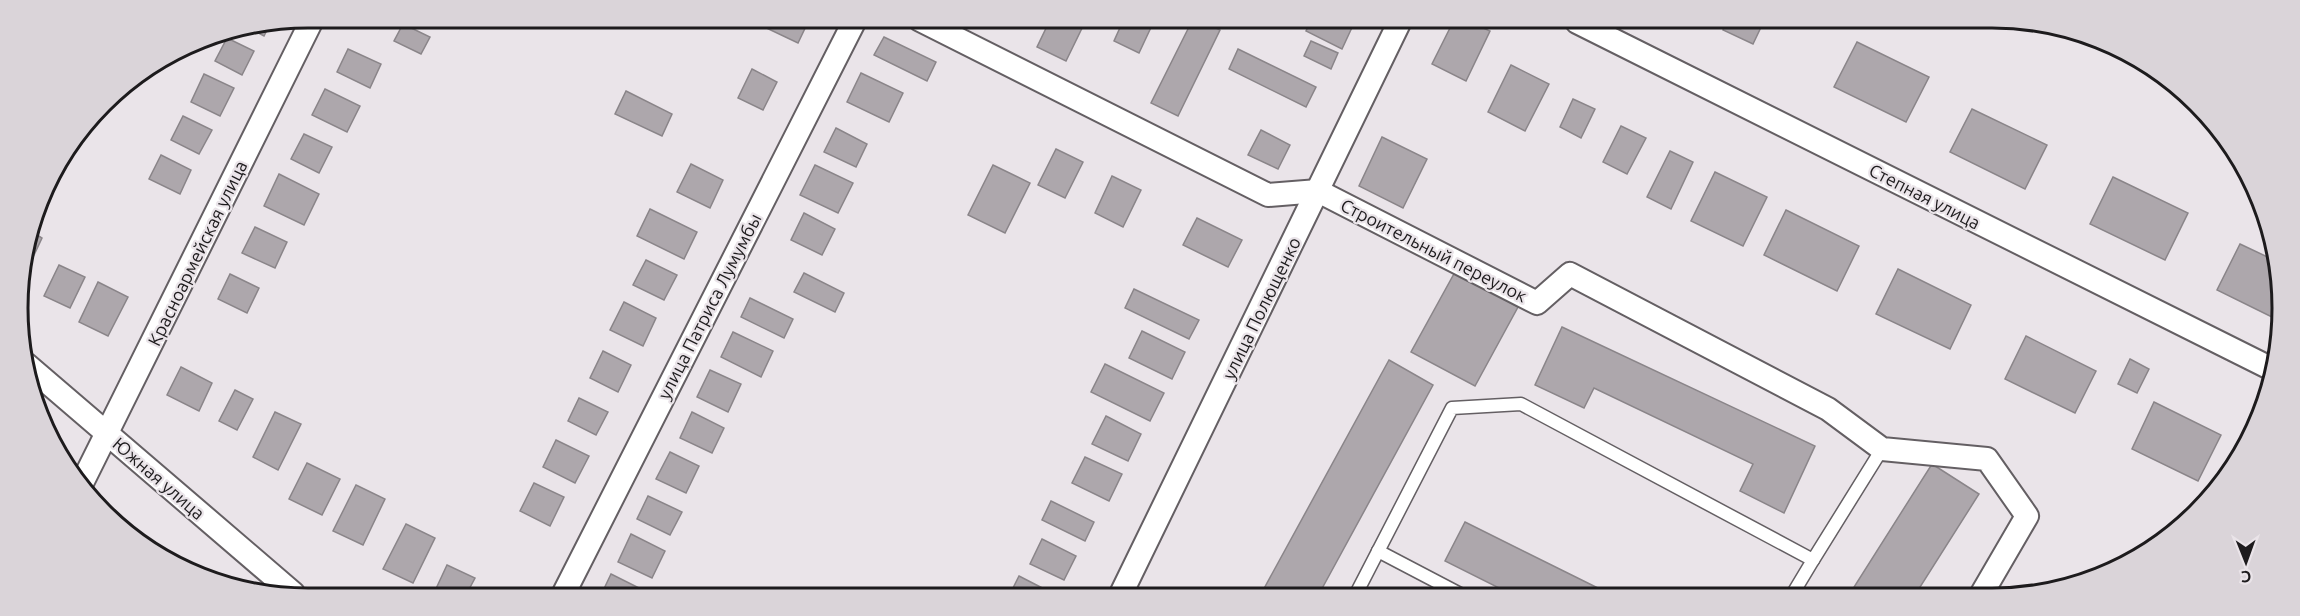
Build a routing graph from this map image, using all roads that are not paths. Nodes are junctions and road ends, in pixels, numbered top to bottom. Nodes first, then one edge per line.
1 (308, 28) edge
2 (851, 28) edge
3 (936, 28) edge
4 (1397, 28) edge
5 (1589, 28) edge
6 (1318, 190) junction
7 (2265, 366) edge
8 (36, 373) edge
9 (107, 434) junction
10 (1882, 449) junction
11 (85, 477) edge
12 (1378, 551) junction
13 (1813, 560) junction
14 (287, 587) edge
15 (567, 588) edge
16 (1124, 588) edge
17 (1359, 588) edge
18 (1449, 588) edge
19 (1796, 588) edge
20 (1986, 588) edge

1 - 9 street, Красноармейская улица
2 - 15 street, улица Патриса Лумумбы
3 - 6 street
4 - 6 street, улица Полющенко
5 - 7 street, Степная улица
6 - 10 street, Строительный переулок
6 - 16 street, улица Полющенко
8 - 9 street, Южная улица
9 - 11 street, Красноармейская улица
9 - 14 street, Южная улица
10 - 13 lane
10 - 20 street
12 - 13 lane
12 - 17 lane
12 - 18 lane
13 - 19 lane

